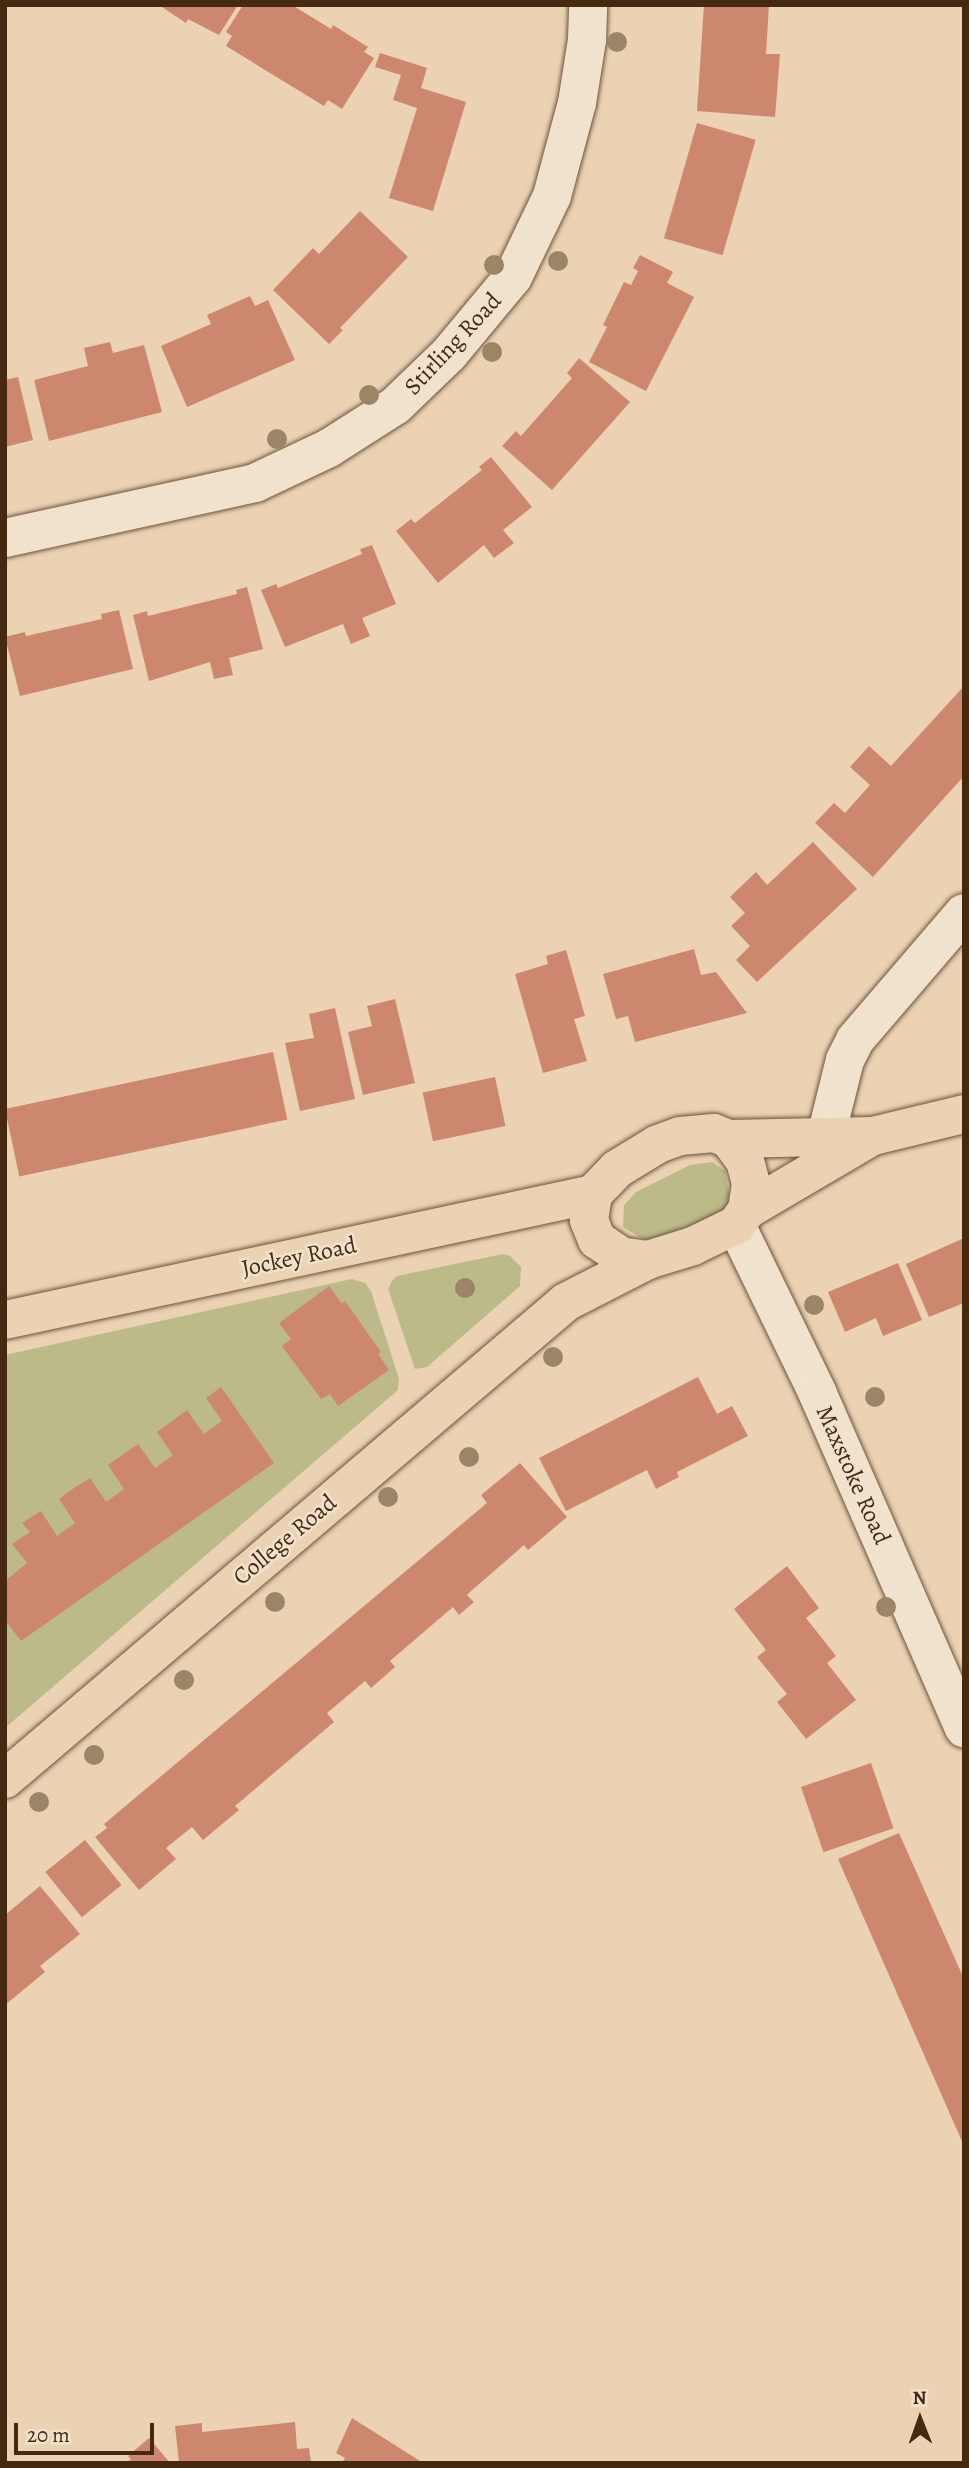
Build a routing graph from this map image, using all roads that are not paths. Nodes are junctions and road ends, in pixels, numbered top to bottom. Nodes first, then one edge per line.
1 (588, 5) edge
2 (5, 538) edge
3 (964, 913) edge
4 (964, 1114) edge
5 (826, 1136) junction
6 (873, 1136) junction
7 (729, 1139) junction
8 (591, 1207) junction
9 (741, 1217) junction
10 (648, 1260) junction
11 (566, 1302) junction
12 (5, 1320) edge
13 (964, 1728) edge
14 (5, 1779) edge

1 - 2 street, Stirling Road
3 - 5 street
4 - 6 main road
5 - 6 main road
5 - 7 main road
6 - 9 main road
7 - 8 main road
7 - 9 main road
8 - 10 main road
8 - 11 main road
8 - 12 main road, Jockey Road
9 - 10 main road
9 - 13 street, Maxstoke Road
10 - 11 main road, College Road
11 - 14 main road, College Road

